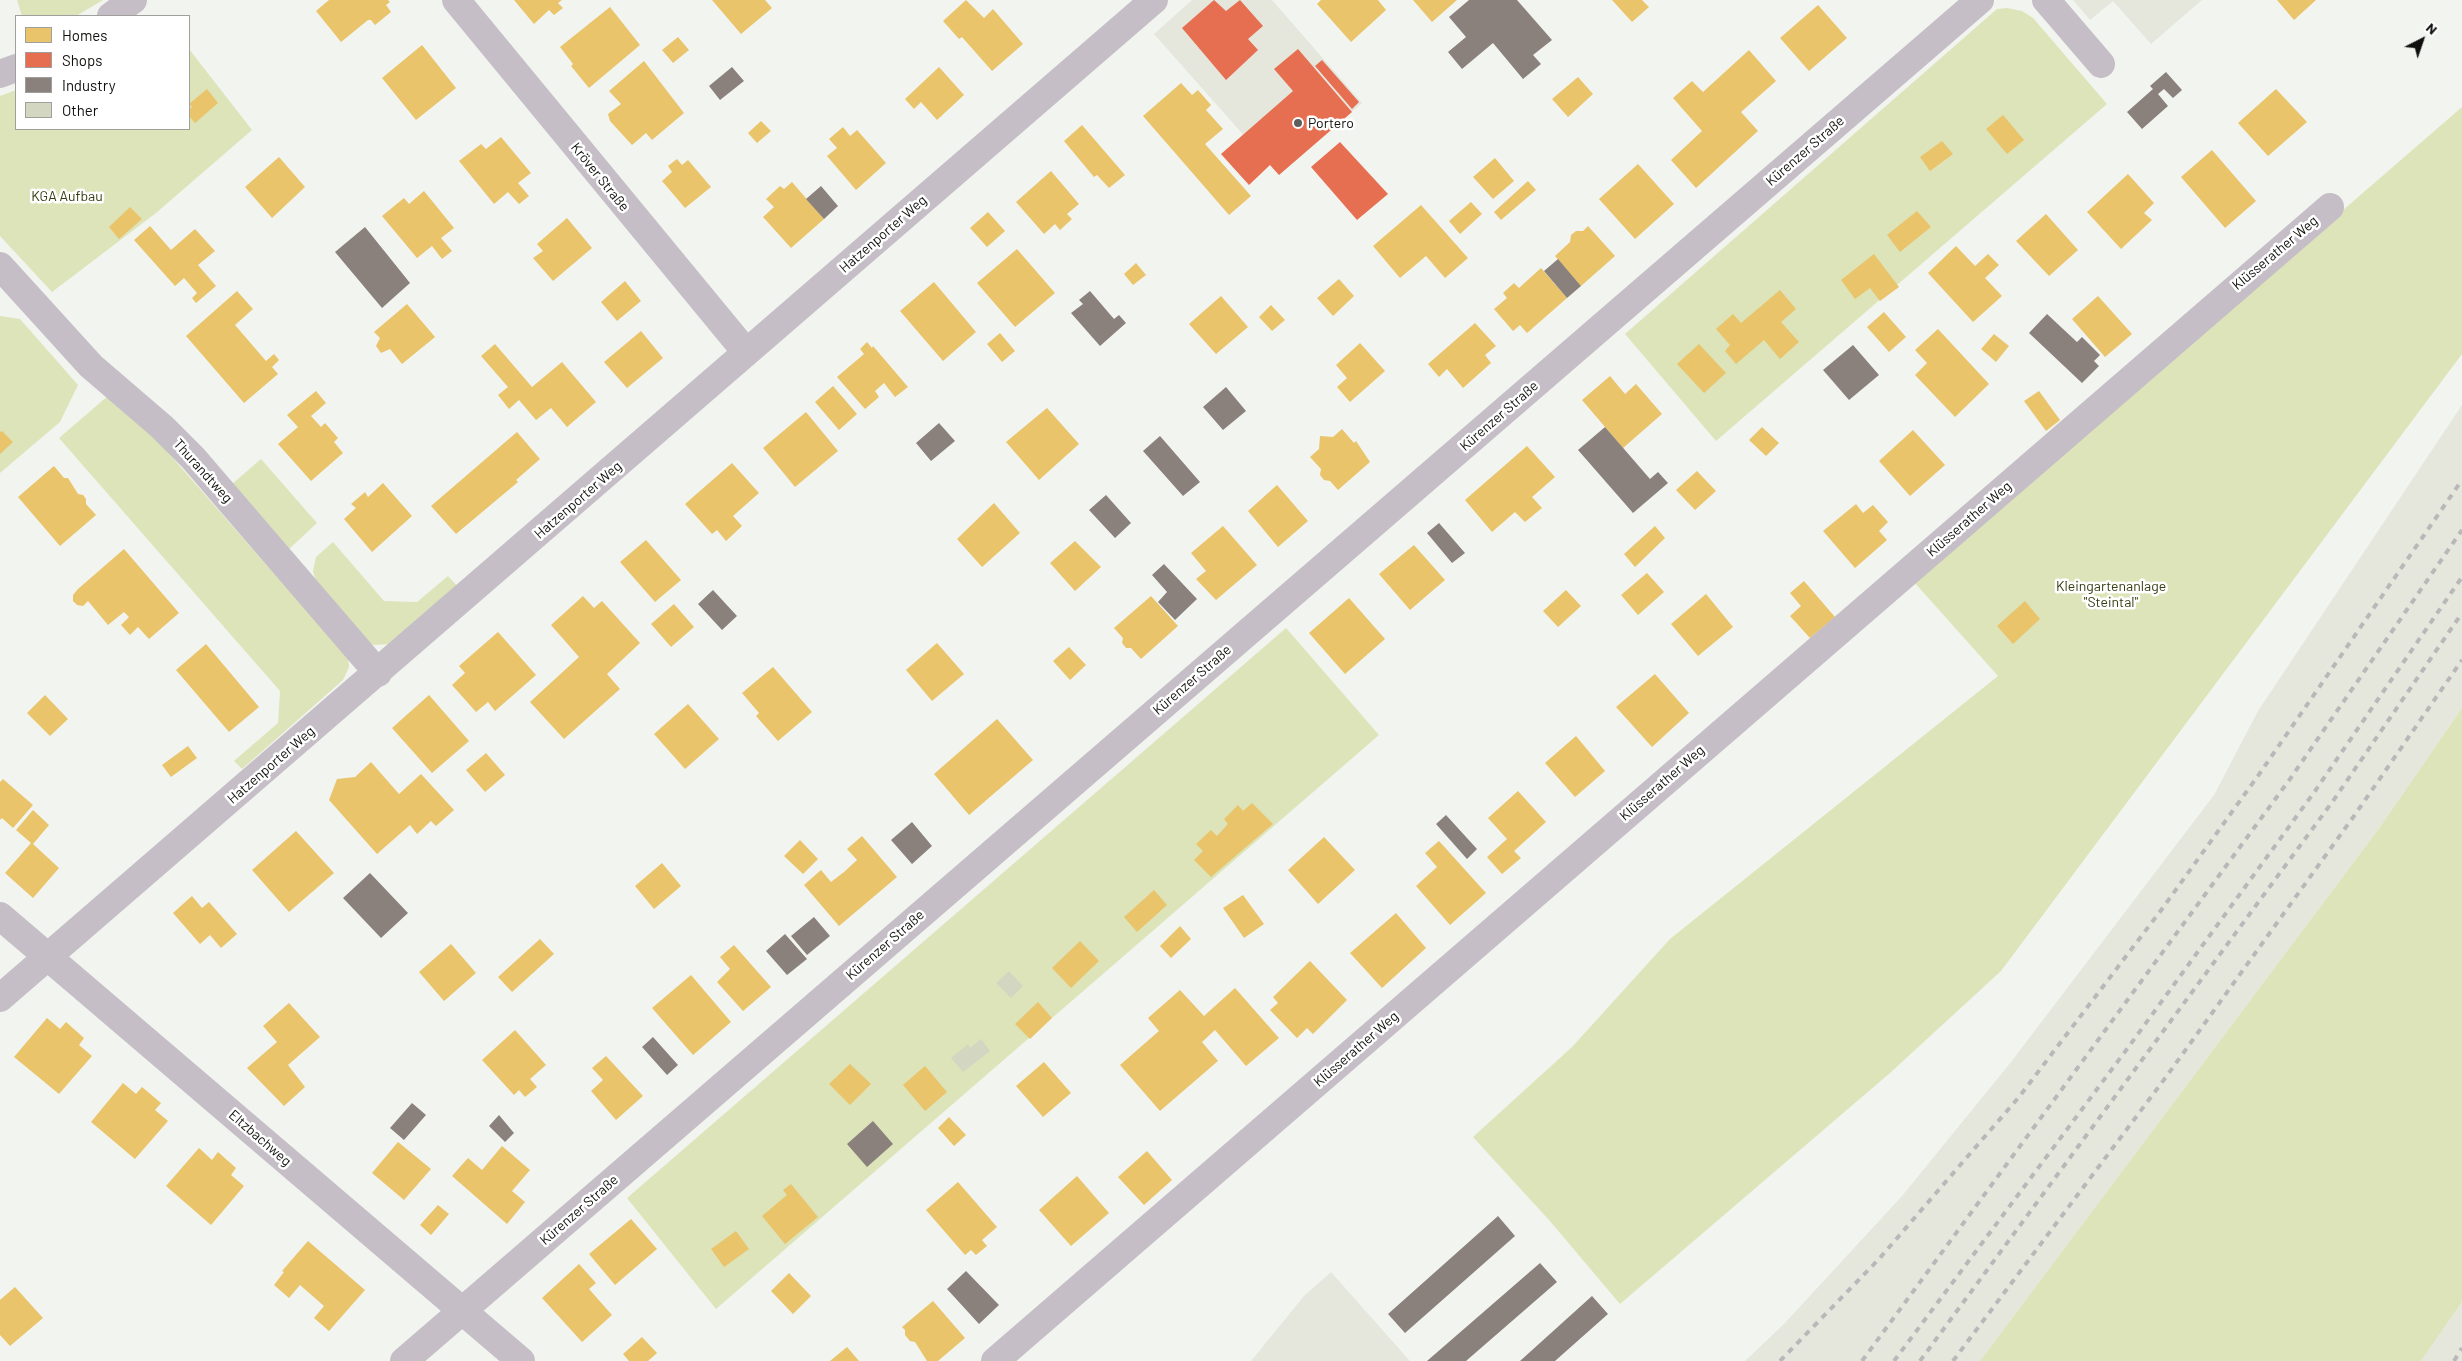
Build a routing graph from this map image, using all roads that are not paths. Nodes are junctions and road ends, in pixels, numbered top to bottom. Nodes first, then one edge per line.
1 (133, 0) edge
2 (456, 0) edge
3 (1154, 0) edge
4 (1980, 0) edge
5 (2046, 0) edge
6 (112, 15) edge
7 (2101, 64) dead end
8 (15, 68) edge
9 (0, 74) edge
10 (2330, 207) dead end
11 (4, 280) edge
12 (746, 352) junction
13 (378, 673) junction
14 (0, 916) edge
15 (48, 956) junction
16 (0, 998) edge
17 (462, 1311) junction
18 (404, 1361) edge
19 (521, 1361) edge
20 (996, 1361) edge

1 - 6 street
2 - 12 street, Kröver Straße
3 - 12 street, Hatzenporter Weg
4 - 17 street, Kürenzer Straße
5 - 7 street
8 - 9 street
10 - 20 street, Klüsserather Weg
11 - 13 street, Thurandtweg
12 - 13 street, Hatzenporter Weg
13 - 15 street, Hatzenporter Weg
14 - 15 street, Eltzbachweg
15 - 16 street, Hatzenporter Weg
15 - 17 street, Eltzbachweg
17 - 18 street, Kürenzer Straße
17 - 19 street, Eltzbachweg

